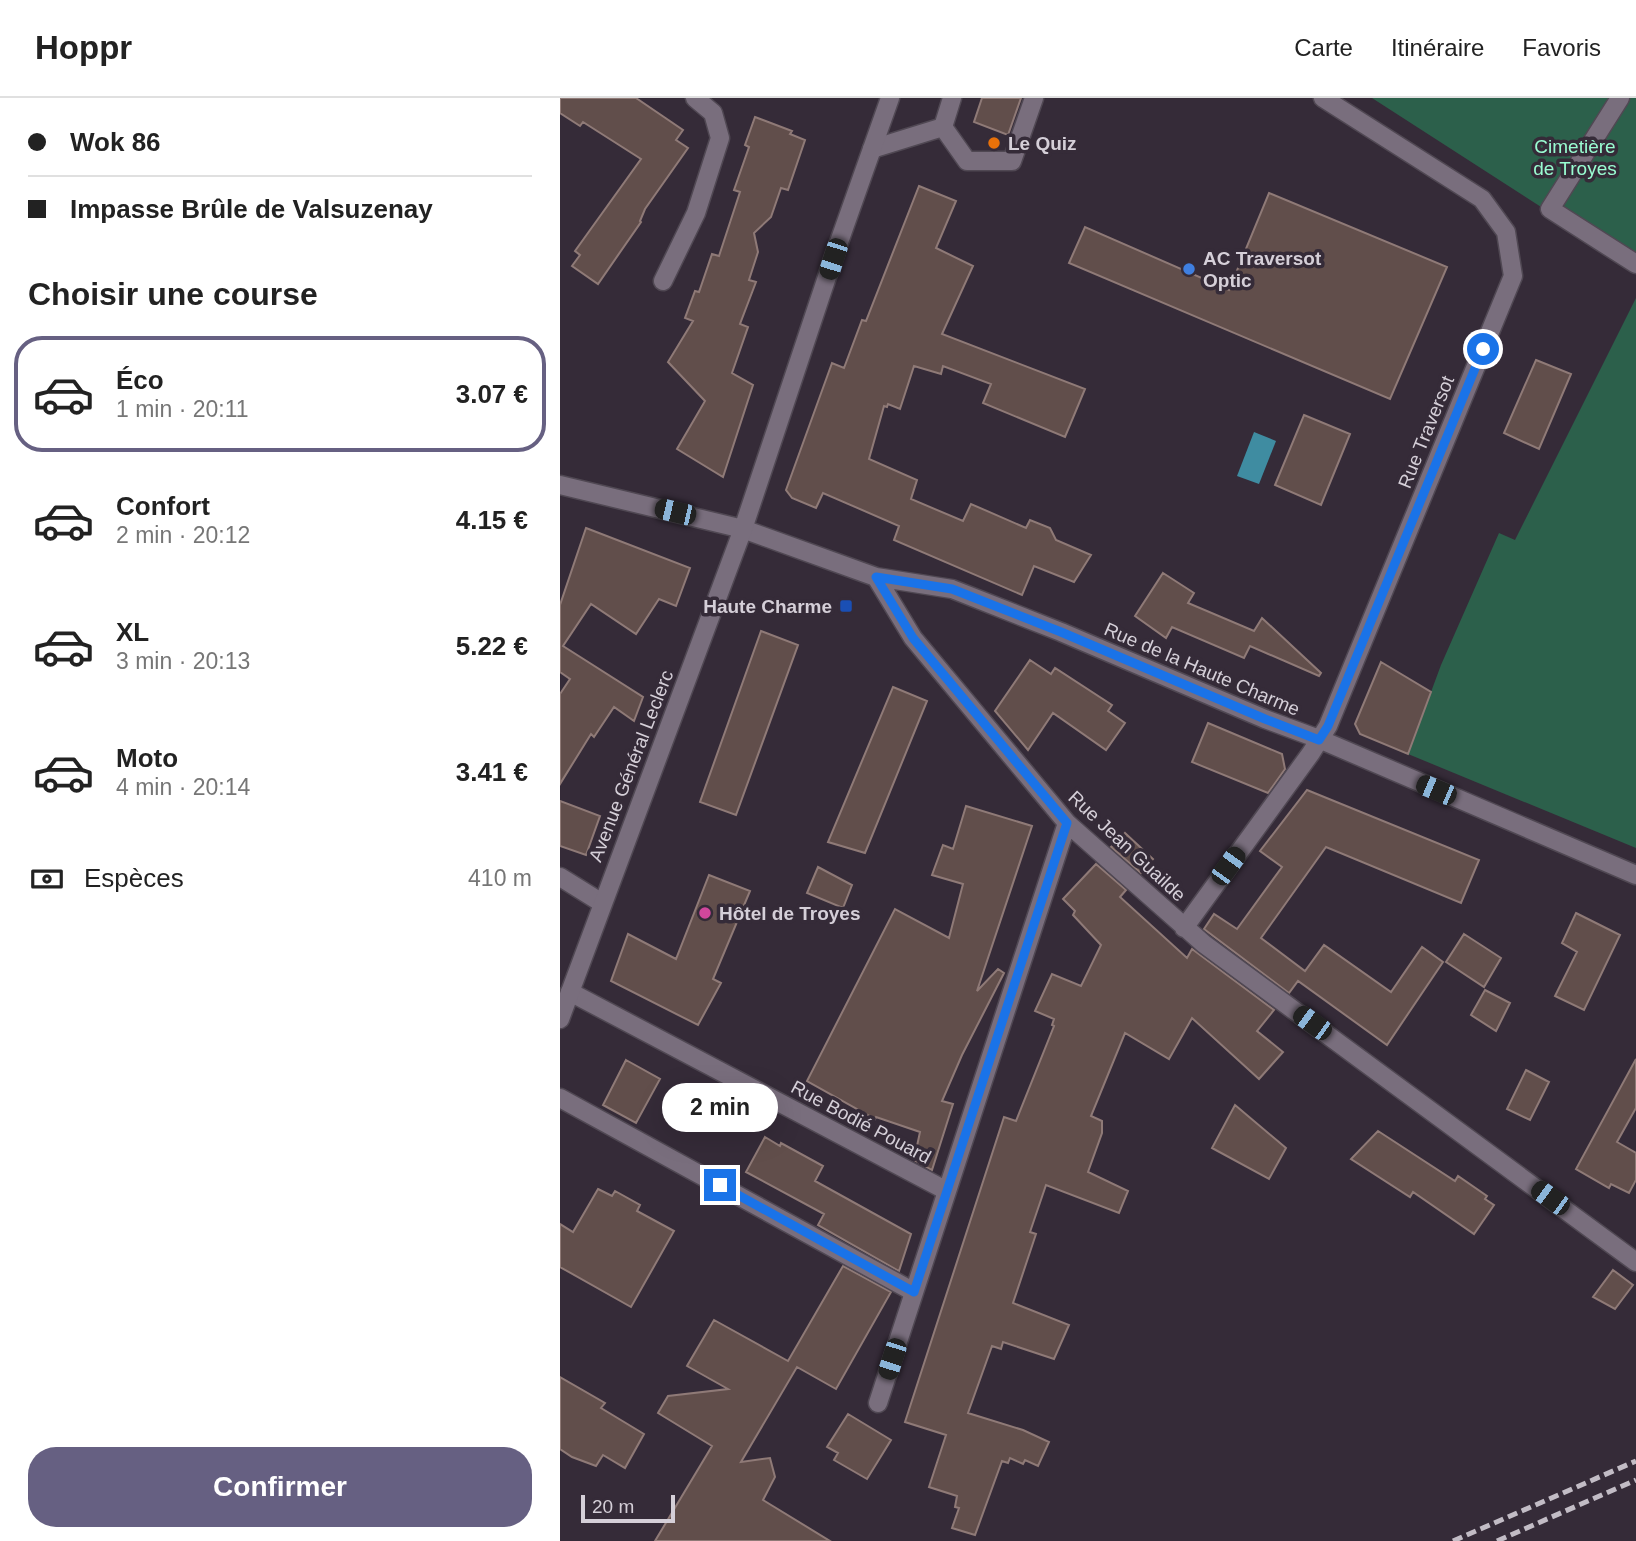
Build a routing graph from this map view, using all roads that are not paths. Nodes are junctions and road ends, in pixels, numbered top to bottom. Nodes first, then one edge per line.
1 (695, 98) edge
2 (890, 98) edge
3 (952, 98) edge
4 (1034, 98) edge
5 (1323, 98) edge
6 (1620, 98) edge
7 (943, 127) junction
8 (872, 149) junction
9 (1636, 264) edge
10 (663, 281) dead end
11 (560, 485) edge
12 (743, 529) junction
13 (876, 577) junction
14 (1319, 740) junction
15 (1067, 823) junction
16 (1636, 875) edge
17 (560, 877) edge
18 (602, 903) junction
19 (1184, 928) junction
20 (570, 992) junction
21 (560, 1019) edge
22 (560, 1098) edge
23 (947, 1191) junction
24 (1636, 1262) edge
25 (914, 1292) junction
26 (878, 1403) dead end

1 - 10 street
2 - 8 street, Avenue Général Leclerc
3 - 7 street
4 - 7 street
5 - 14 street, Rue Traversot
6 - 9 street
7 - 8 street
8 - 12 street, Avenue Général Leclerc
11 - 12 street, Rue de la Haute Charme
12 - 13 street, Rue de la Haute Charme
12 - 18 street, Avenue Général Leclerc
13 - 14 street, Rue de la Haute Charme
13 - 15 street, Rue Jean Guailde
14 - 16 street, Rue de la Haute Charme
14 - 19 street, Rue Jean Guailde
15 - 19 street, Rue Jean Guailde
15 - 23 street, Rue Bodié Pouard
17 - 18 street
18 - 20 street, Avenue Général Leclerc
19 - 24 street
20 - 21 street, Avenue Général Leclerc
20 - 23 street, Rue Bodié Pouard
22 - 25 street
23 - 25 street, Rue Bodié Pouard
25 - 26 street, Rue Bodié Pouard

